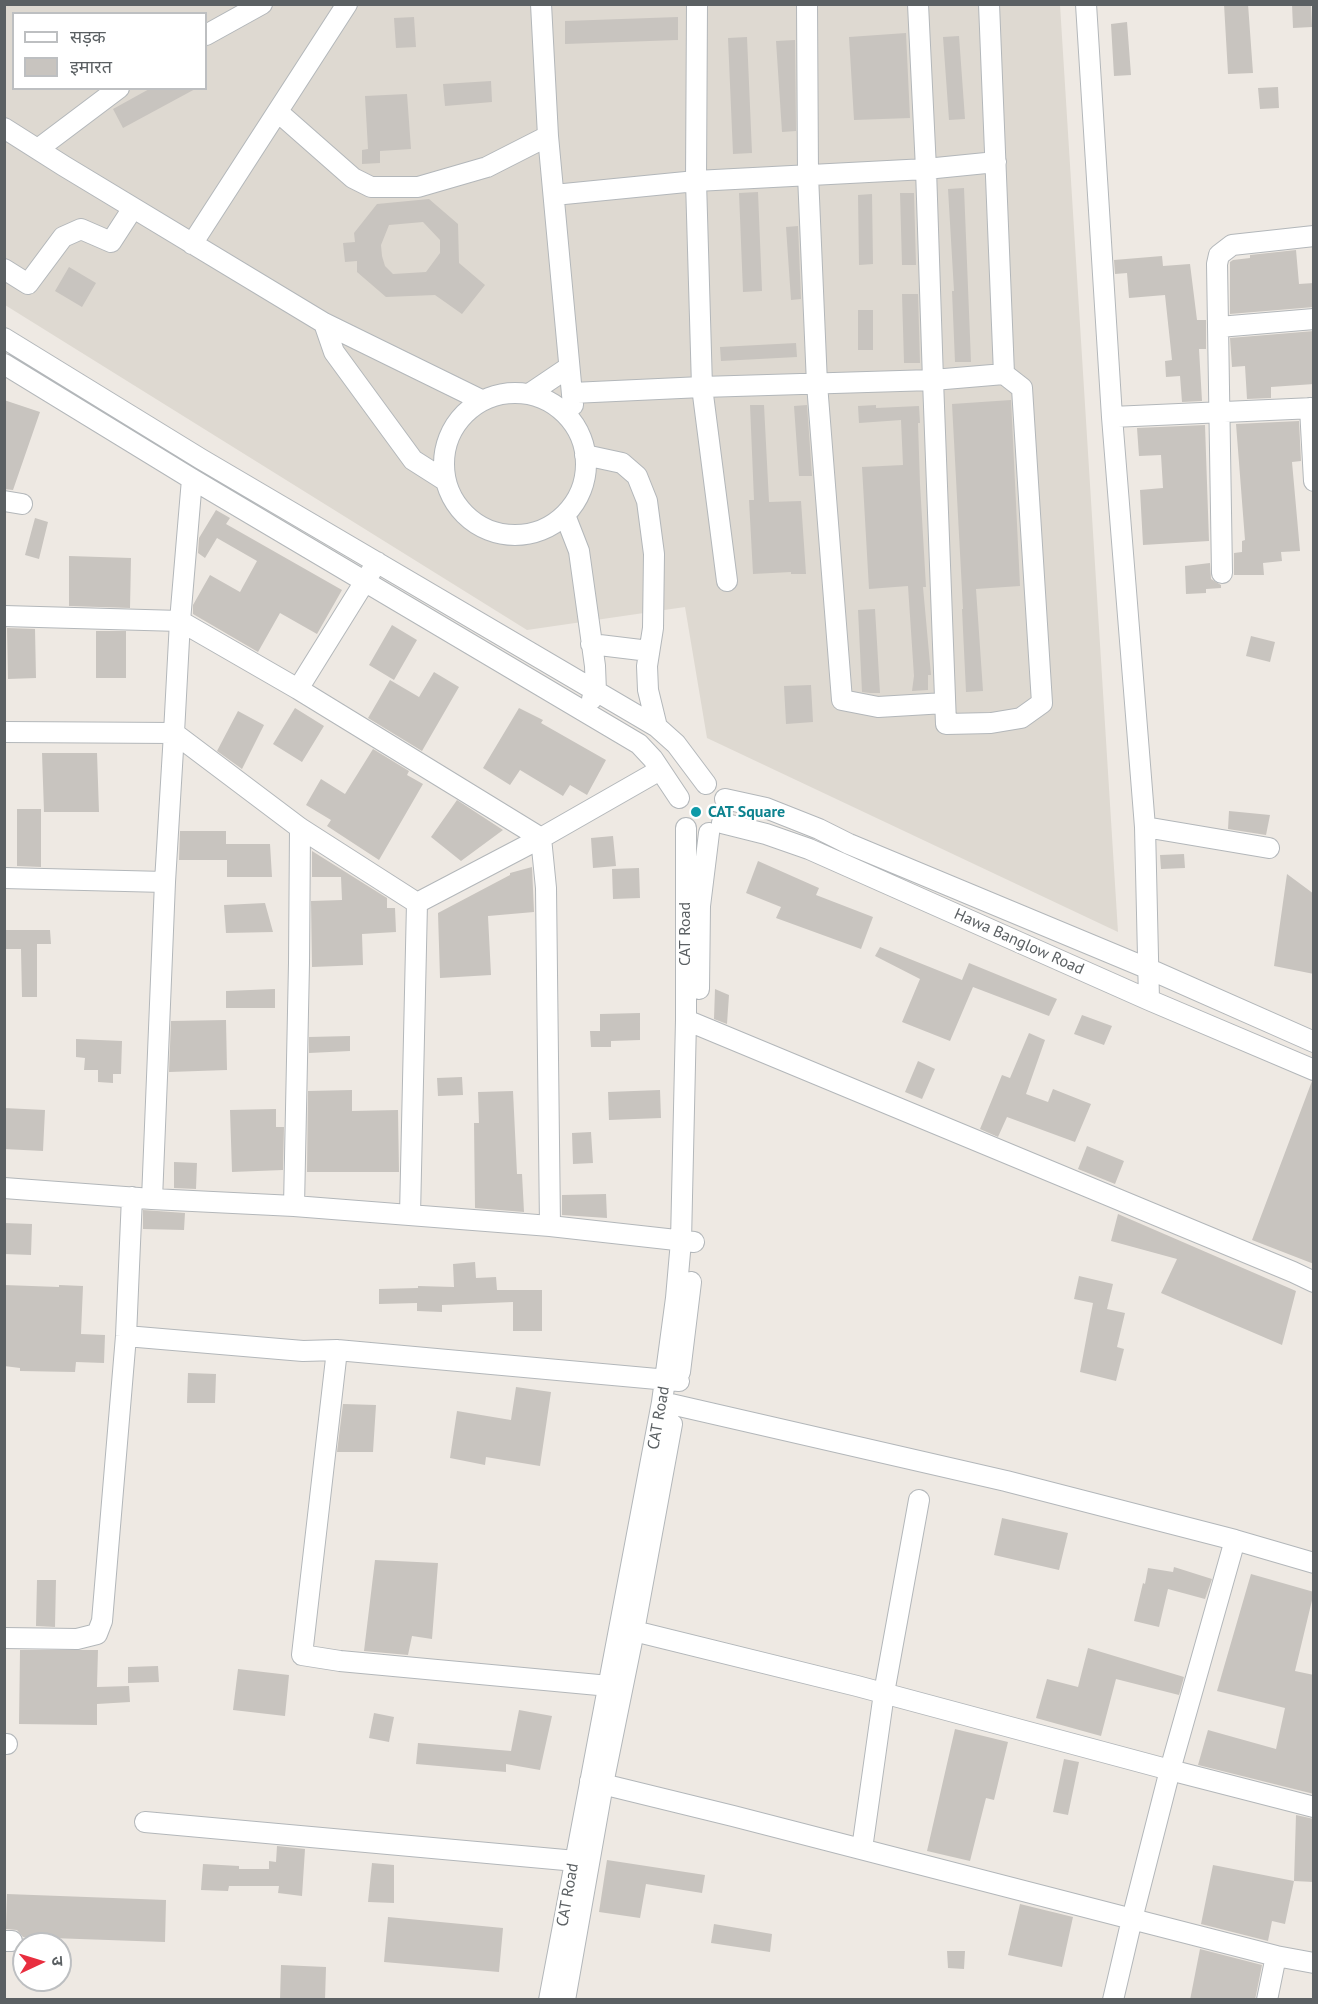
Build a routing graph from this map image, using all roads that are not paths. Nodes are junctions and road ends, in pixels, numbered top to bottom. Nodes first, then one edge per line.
1 (262, 4) edge
2 (347, 4) edge
3 (541, 4) edge
4 (697, 4) edge
5 (807, 4) edge
6 (918, 4) edge
7 (989, 4) edge
8 (1086, 4) edge
9 (207, 34) edge
10 (116, 90) edge
11 (278, 112) junction
12 (4, 128) edge
13 (548, 136) junction
14 (38, 149) junction
15 (996, 162) junction
16 (926, 169) junction
17 (808, 175) junction
18 (696, 181) junction
19 (554, 195) junction
20 (133, 208) junction
21 (1314, 236) edge
22 (192, 244) junction
23 (4, 269) edge
24 (1314, 319) edge
25 (324, 323) junction
26 (1219, 327) junction
27 (4, 338) edge
28 (4, 364) edge
29 (569, 367) junction
30 (1004, 374) junction
31 (933, 380) junction
32 (817, 384) junction
33 (702, 387) junction
34 (572, 393) junction
35 (529, 394) junction
36 (481, 400) junction
37 (1312, 408) edge
38 (1220, 411) junction
39 (1112, 417) junction
40 (574, 425) junction
41 (585, 455) junction
42 (192, 479) junction
43 (446, 481) junction
44 (1314, 481) edge
45 (565, 515) junction
46 (377, 562) junction
47 (1222, 573) dead end
48 (366, 582) junction
49 (727, 582) dead end
50 (4, 616) edge
51 (180, 621) junction
52 (591, 644) junction
53 (649, 651) junction
54 (298, 689) junction
55 (596, 692) junction
56 (945, 703) junction
57 (585, 712) junction
58 (657, 727) junction
59 (4, 732) edge
60 (174, 733) junction
61 (660, 770) junction
62 (706, 784) junction
63 (679, 798) junction
64 (725, 799) junction
65 (300, 828) junction
66 (686, 828) junction
67 (716, 828) junction
68 (1145, 828) junction
69 (541, 838) junction
70 (849, 844) junction
71 (1269, 848) dead end
72 (840, 863) junction
73 (4, 878) edge
74 (165, 882) junction
75 (417, 903) junction
76 (1149, 969) junction
77 (1149, 1000) junction
78 (692, 1023) junction
79 (1314, 1042) edge
80 (1314, 1070) edge
81 (4, 1188) edge
82 (132, 1197) junction
83 (152, 1199) junction
84 (294, 1206) junction
85 (410, 1215) junction
86 (550, 1226) junction
87 (687, 1241) junction
88 (1314, 1282) edge
89 (126, 1336) junction
90 (337, 1350) junction
91 (672, 1380) junction
92 (669, 1403) junction
93 (919, 1500) dead end
94 (1235, 1540) junction
95 (1314, 1563) edge
96 (634, 1631) junction
97 (4, 1638) edge
98 (616, 1686) junction
99 (884, 1693) junction
100 (1170, 1770) junction
101 (597, 1783) junction
102 (1314, 1808) edge
103 (145, 1822) dead end
104 (862, 1849) junction
105 (582, 1862) junction
106 (1132, 1919) junction
107 (1276, 1956) junction
108 (1314, 1963) edge
109 (549, 2000) edge
110 (565, 2000) edge
111 (1113, 2000) edge
112 (1267, 2000) edge

1 - 9 street
2 - 11 street
3 - 13 street
4 - 18 street
5 - 17 street
6 - 16 street
7 - 15 street
8 - 39 street
10 - 14 street
11 - 13 street
11 - 22 street
12 - 14 street
13 - 19 street
14 - 20 street
15 - 16 street
15 - 30 street
16 - 17 street
16 - 31 street
17 - 18 street
17 - 32 street
18 - 19 street
18 - 33 street
19 - 29 street
20 - 22 street
20 - 23 street
21 - 26 street
22 - 25 street
24 - 26 street
25 - 36 street
25 - 43 street
26 - 38 street
27 - 46 street
28 - 42 street
29 - 34 street
29 - 35 street
30 - 31 street
30 - 56 street
31 - 32 street
31 - 56 street
32 - 33 street
32 - 56 street
33 - 34 street
33 - 49 street
34 - 40 street
35 - 36 street
35 - 40 street
36 - 43 street
37 - 38 street
37 - 44 street
38 - 39 street
38 - 47 street
39 - 68 street
40 - 41 street
41 - 45 street
41 - 53 street
42 - 48 street
42 - 51 street
43 - 45 street
45 - 52 street
46 - 48 street
46 - 55 street
48 - 54 street
48 - 57 street
50 - 51 street
51 - 54 street
51 - 60 street
52 - 53 street
52 - 55 street
53 - 58 street
54 - 69 street
55 - 57 street
55 - 58 street
57 - 61 street
58 - 62 street
59 - 60 street
60 - 65 street
60 - 74 street
61 - 63 street
61 - 69 street
62 - 63 street
62 - 64 street
63 - 66 street
64 - 67 street
64 - 70 street, Hawa Banglow Road
65 - 75 street
65 - 84 street
66 - 67 street
66 - 78 street, CAT Road
67 - 72 street, Hawa Banglow Road
67 - 78 street, CAT Road
68 - 71 street
68 - 76 street
69 - 75 street
69 - 86 street
70 - 72 street
70 - 76 street, Hawa Banglow Road
72 - 77 street, Hawa Banglow Road
73 - 74 street
74 - 83 street
75 - 85 street
76 - 77 street
76 - 79 street, Hawa Banglow Road
77 - 80 street, Hawa Banglow Road
78 - 87 street, CAT Road
78 - 88 street
81 - 82 street
82 - 83 street
82 - 89 street
83 - 84 street
84 - 85 street
85 - 86 street
86 - 87 street
87 - 91 street, CAT Road
89 - 90 street
89 - 97 street
90 - 91 street
90 - 98 street
91 - 92 street, CAT Road
92 - 94 street
92 - 96 street, CAT Road
92 - 98 street, CAT Road
93 - 99 street
94 - 95 street
94 - 100 street
96 - 98 street, CAT Road
96 - 99 street
98 - 101 street, CAT Road
99 - 100 street
99 - 104 street
100 - 102 street
100 - 106 street
101 - 104 street
101 - 105 street, CAT Road
103 - 105 street
104 - 106 street
105 - 109 street, CAT Road
105 - 110 street, CAT Road
106 - 107 street
106 - 111 street
107 - 108 street
107 - 112 street

